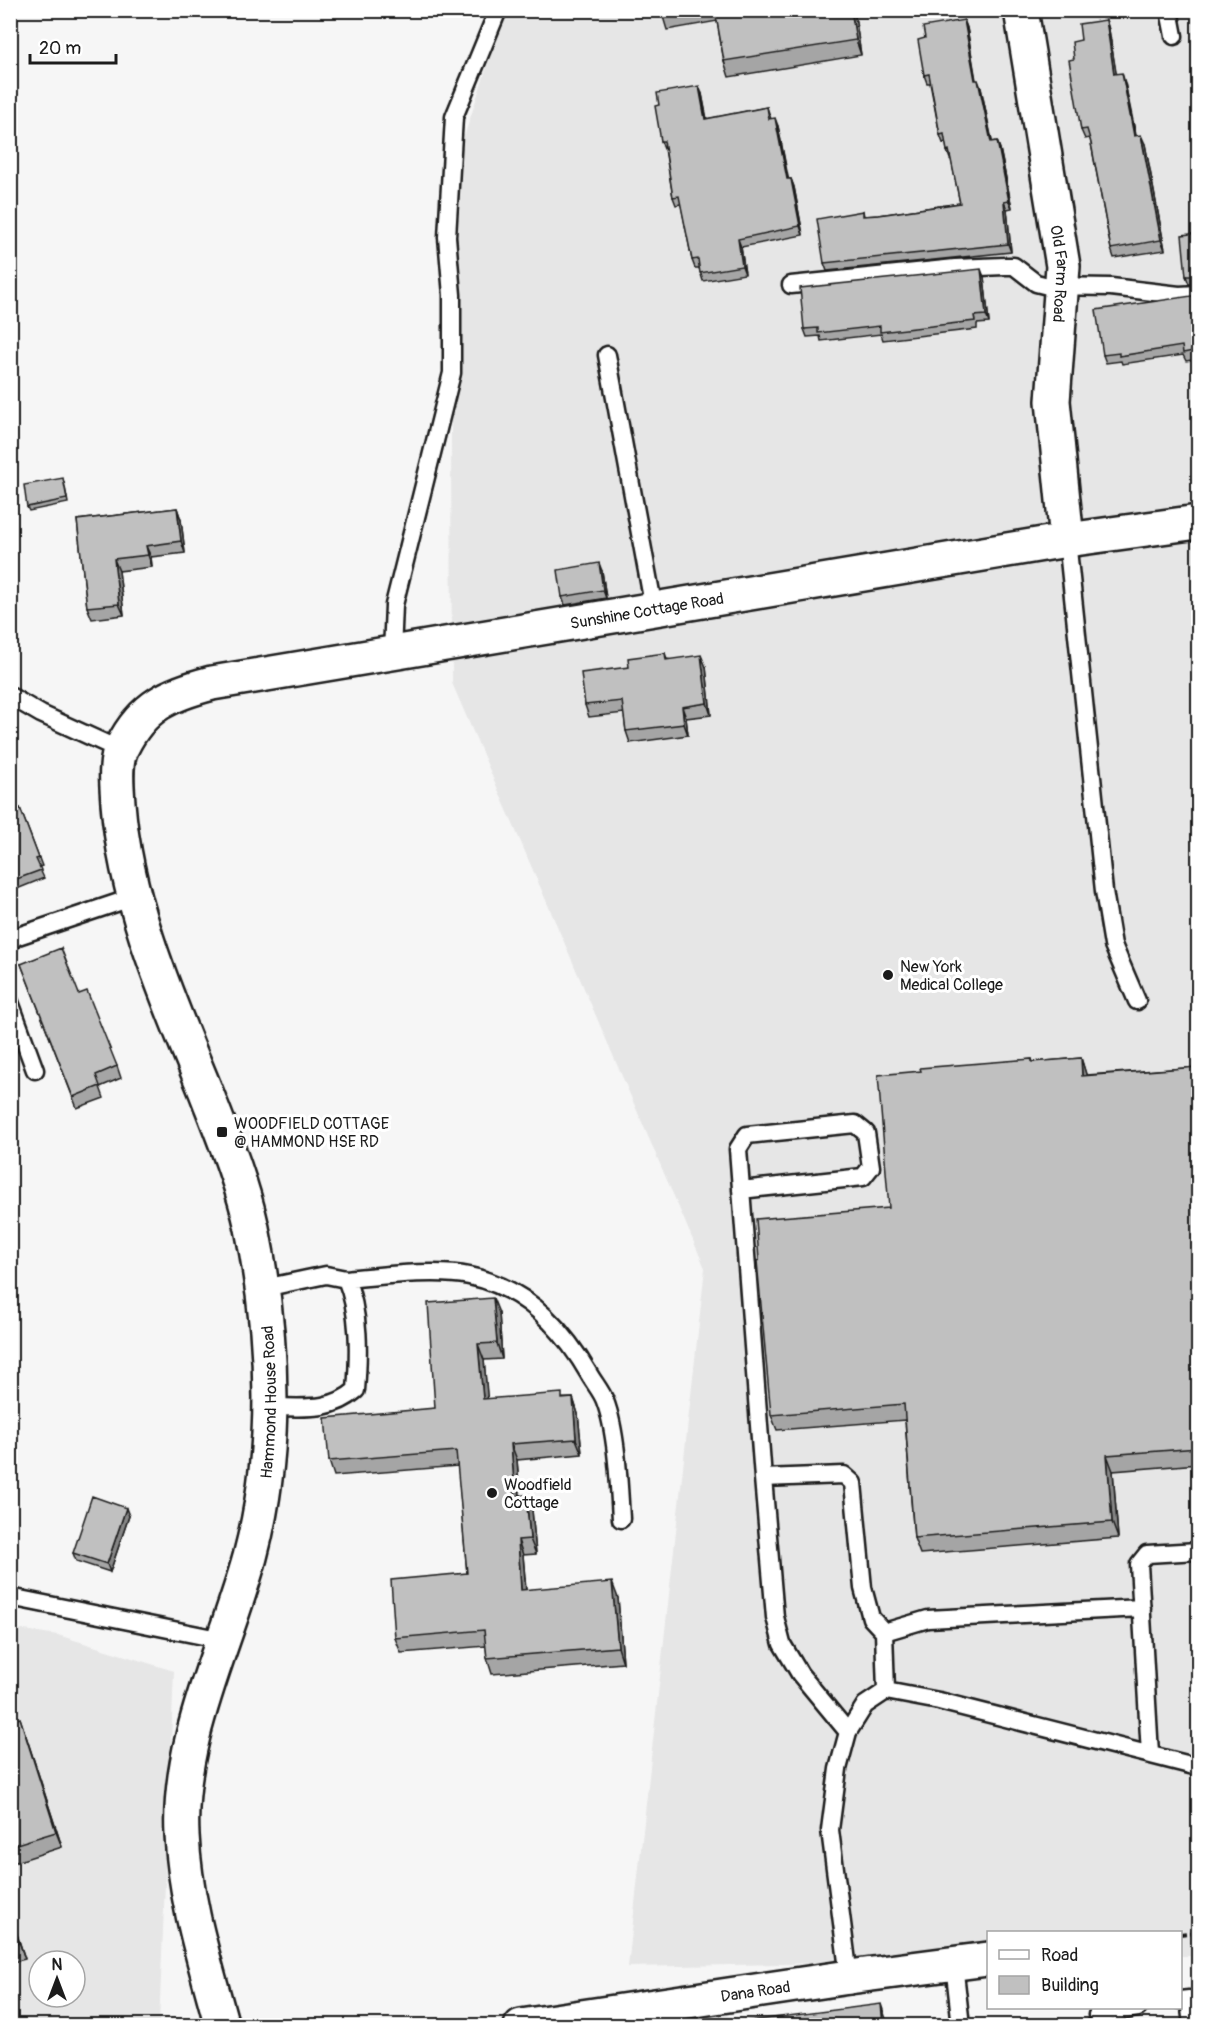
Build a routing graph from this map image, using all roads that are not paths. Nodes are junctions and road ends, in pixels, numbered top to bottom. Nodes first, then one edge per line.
1 (498, 10) edge
2 (1021, 10) edge
3 (1169, 10) edge
4 (1174, 36) dead end
5 (791, 285) dead end
6 (1062, 285) junction
7 (1198, 294) edge
8 (607, 355) dead end
9 (1198, 522) edge
10 (1067, 540) junction
11 (654, 609) junction
12 (392, 652) junction
13 (10, 696) edge
14 (120, 750) junction
15 (134, 897) junction
16 (12, 938) edge
17 (1137, 1001) dead end
18 (10, 1002) edge
19 (35, 1070) dead end
20 (741, 1190) junction
21 (346, 1279) junction
22 (264, 1288) junction
23 (271, 1407) junction
24 (763, 1478) junction
25 (621, 1519) dead end
26 (1198, 1551) edge
27 (10, 1597) edge
28 (1142, 1608) junction
29 (885, 1632) junction
30 (223, 1640) junction
31 (886, 1692) junction
32 (848, 1732) junction
33 (1150, 1754) junction
34 (1198, 1767) edge
35 (987, 1959) edge
36 (954, 1964) junction
37 (849, 1977) junction
38 (1182, 2000) edge
39 (1129, 2009) edge
40 (1097, 2016) edge
41 (222, 2025) edge
42 (521, 2025) edge
43 (961, 2025) edge
44 (1192, 2025) edge

1 - 12 lane
2 - 6 street, Old Farm Road
3 - 4 lane
5 - 6 lane
6 - 7 lane
6 - 10 street, Old Farm Road
8 - 11 lane
9 - 10 street, Sunshine Cottage Road
10 - 11 street, Sunshine Cottage Road
10 - 17 lane
11 - 12 street, Sunshine Cottage Road
12 - 14 street, Sunshine Cottage Road
13 - 14 lane
14 - 15 street, Hammond House Road
15 - 16 lane
15 - 22 street, Hammond House Road
18 - 19 lane
20 - 20 lane
20 - 24 lane
21 - 22 lane
21 - 23 lane
21 - 25 lane
22 - 23 street, Hammond House Road
23 - 30 street, Hammond House Road
24 - 29 lane
24 - 32 lane
26 - 28 lane
27 - 30 lane
28 - 29 lane
28 - 33 lane
29 - 31 lane
30 - 41 street, Hammond House Road
31 - 32 lane
31 - 33 lane
32 - 37 lane
33 - 34 lane
35 - 36 street, Dana Road
36 - 37 street, Dana Road
36 - 43 lane
37 - 42 street, Dana Road
38 - 44 lane
39 - 40 lane

